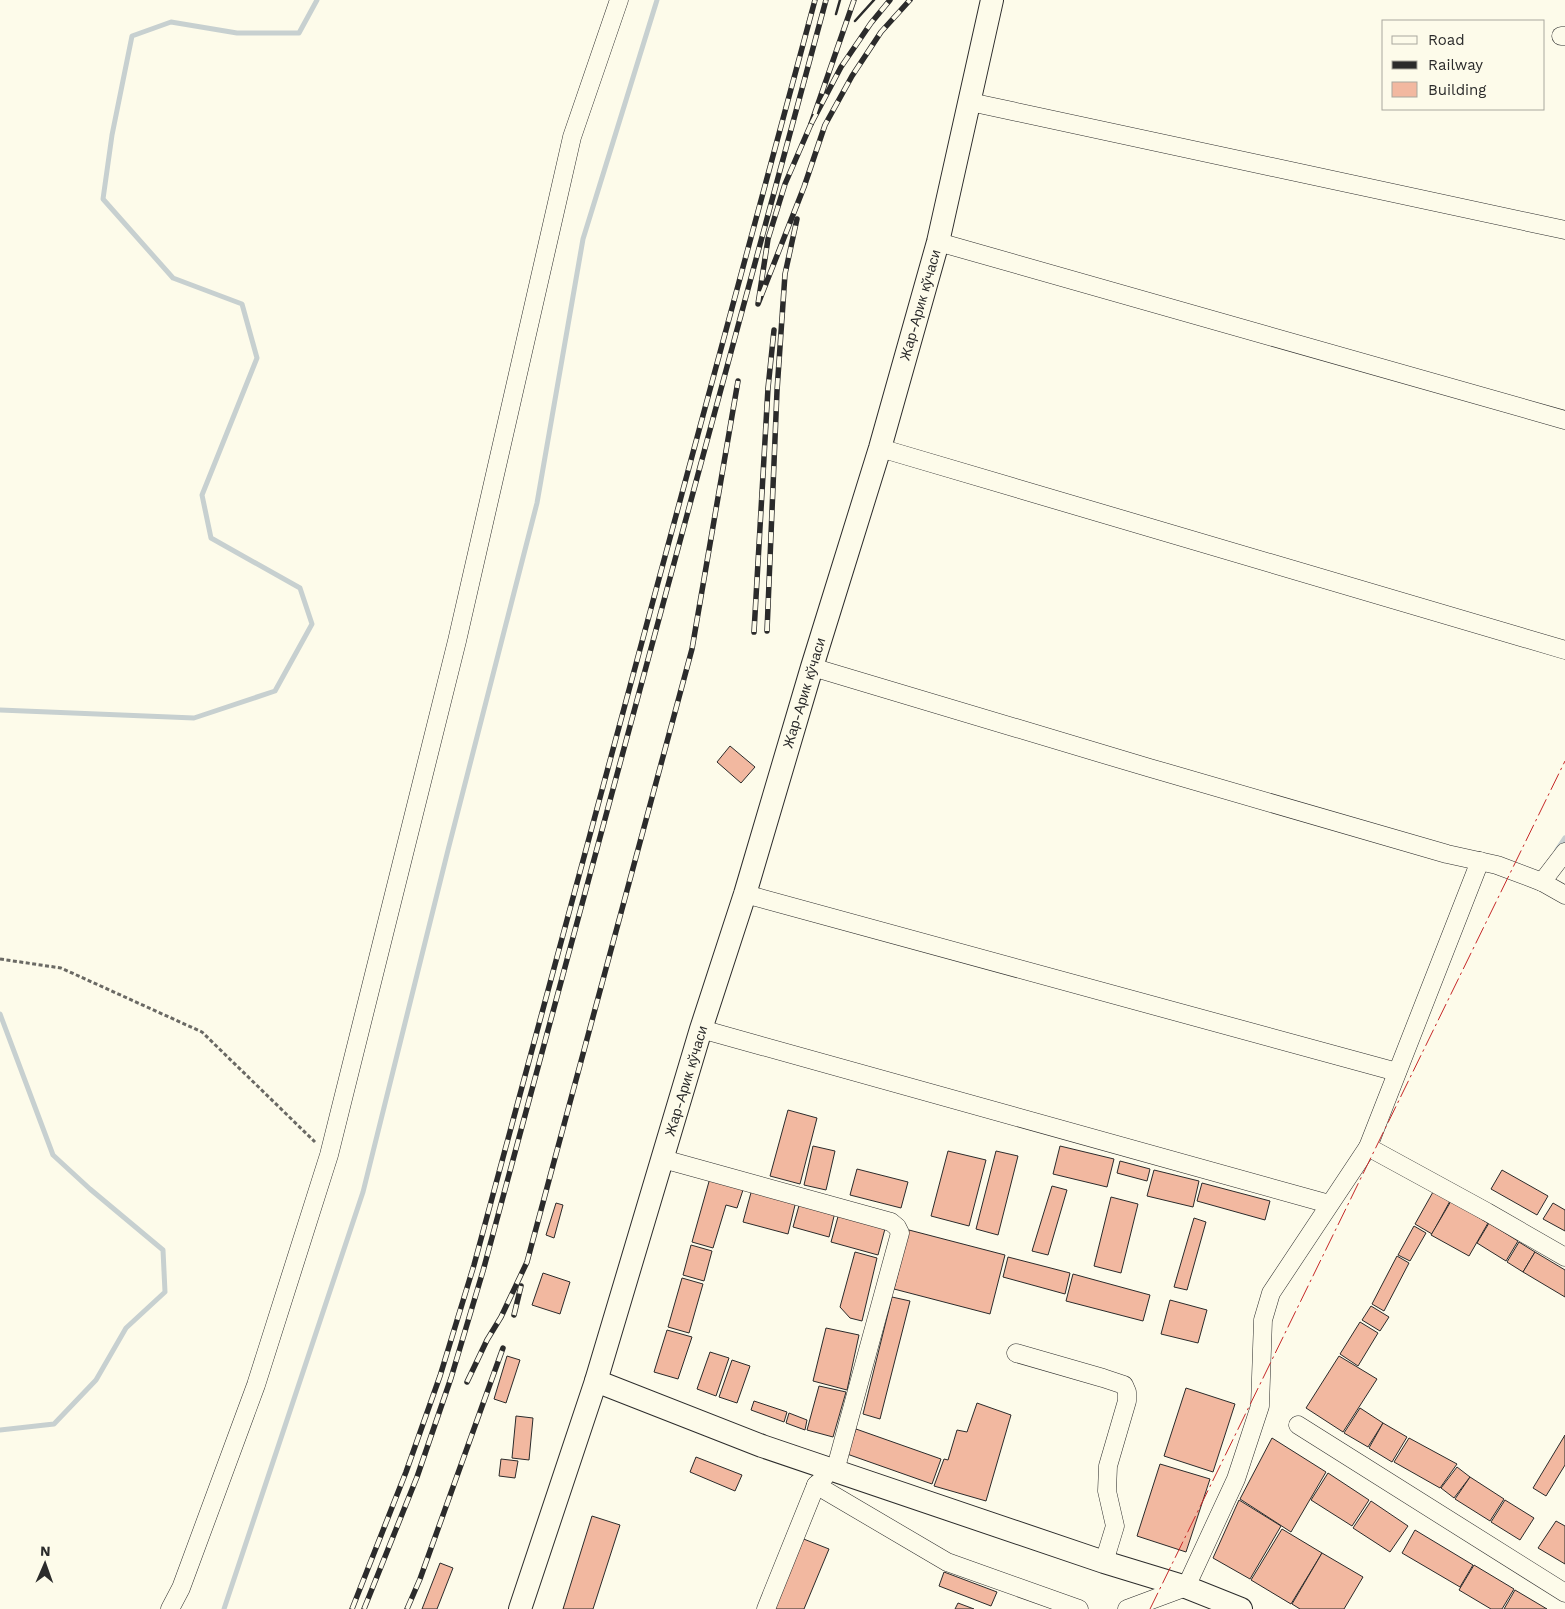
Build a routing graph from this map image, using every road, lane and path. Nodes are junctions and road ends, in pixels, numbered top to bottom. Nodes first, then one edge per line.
1 (619, 0) edge
2 (992, 0) edge
3 (970, 102) junction
4 (1565, 230) edge
5 (938, 242) junction
6 (1565, 420) edge
7 (880, 448) junction
8 (1565, 650) edge
9 (812, 667) junction
10 (1565, 852) edge
11 (1480, 861) junction
12 (1542, 882) junction
13 (745, 894) junction
14 (1565, 895) edge
15 (0, 959) edge
16 (701, 1029) junction
17 (1397, 1072) junction
18 (1368, 1147) junction
19 (328, 1155) junction
20 (663, 1159) junction
21 (1329, 1204) junction
22 (1565, 1257) edge
23 (1016, 1352) dead end
24 (596, 1381) junction
25 (1298, 1425) dead end
26 (828, 1476) junction
27 (1104, 1562) junction
28 (1186, 1587) junction
29 (1565, 1593) edge
30 (170, 1609) edge
31 (520, 1609) edge
32 (766, 1609) edge
33 (1079, 1609) edge
34 (1127, 1609) edge
35 (1241, 1609) edge

1 - 19 street
2 - 3 main road, Жар-Арик кўчаси
3 - 4 street
3 - 5 main road, Жар-Арик кўчаси
5 - 6 street
5 - 7 main road, Жар-Арик кўчаси
7 - 8 street
7 - 9 main road, Жар-Арик кўчаси
9 - 11 street
9 - 13 main road, Жар-Арик кўчаси
10 - 12 street
11 - 12 street
11 - 17 street
12 - 14 street
13 - 16 main road, Жар-Арик кўчаси
13 - 17 street
15 - 19 path
16 - 20 main road, Жар-Арик кўчаси
16 - 21 street
17 - 18 street
18 - 21 street
18 - 22 street
19 - 30 street
20 - 24 main road, Жар-Арик кўчаси
20 - 26 street
21 - 28 street
23 - 27 street
24 - 26 main road
24 - 31 main road, Жар-Арик кўчаси
25 - 29 street
26 - 27 main road
26 - 32 street
26 - 33 street
27 - 28 main road
28 - 34 street
28 - 35 main road

